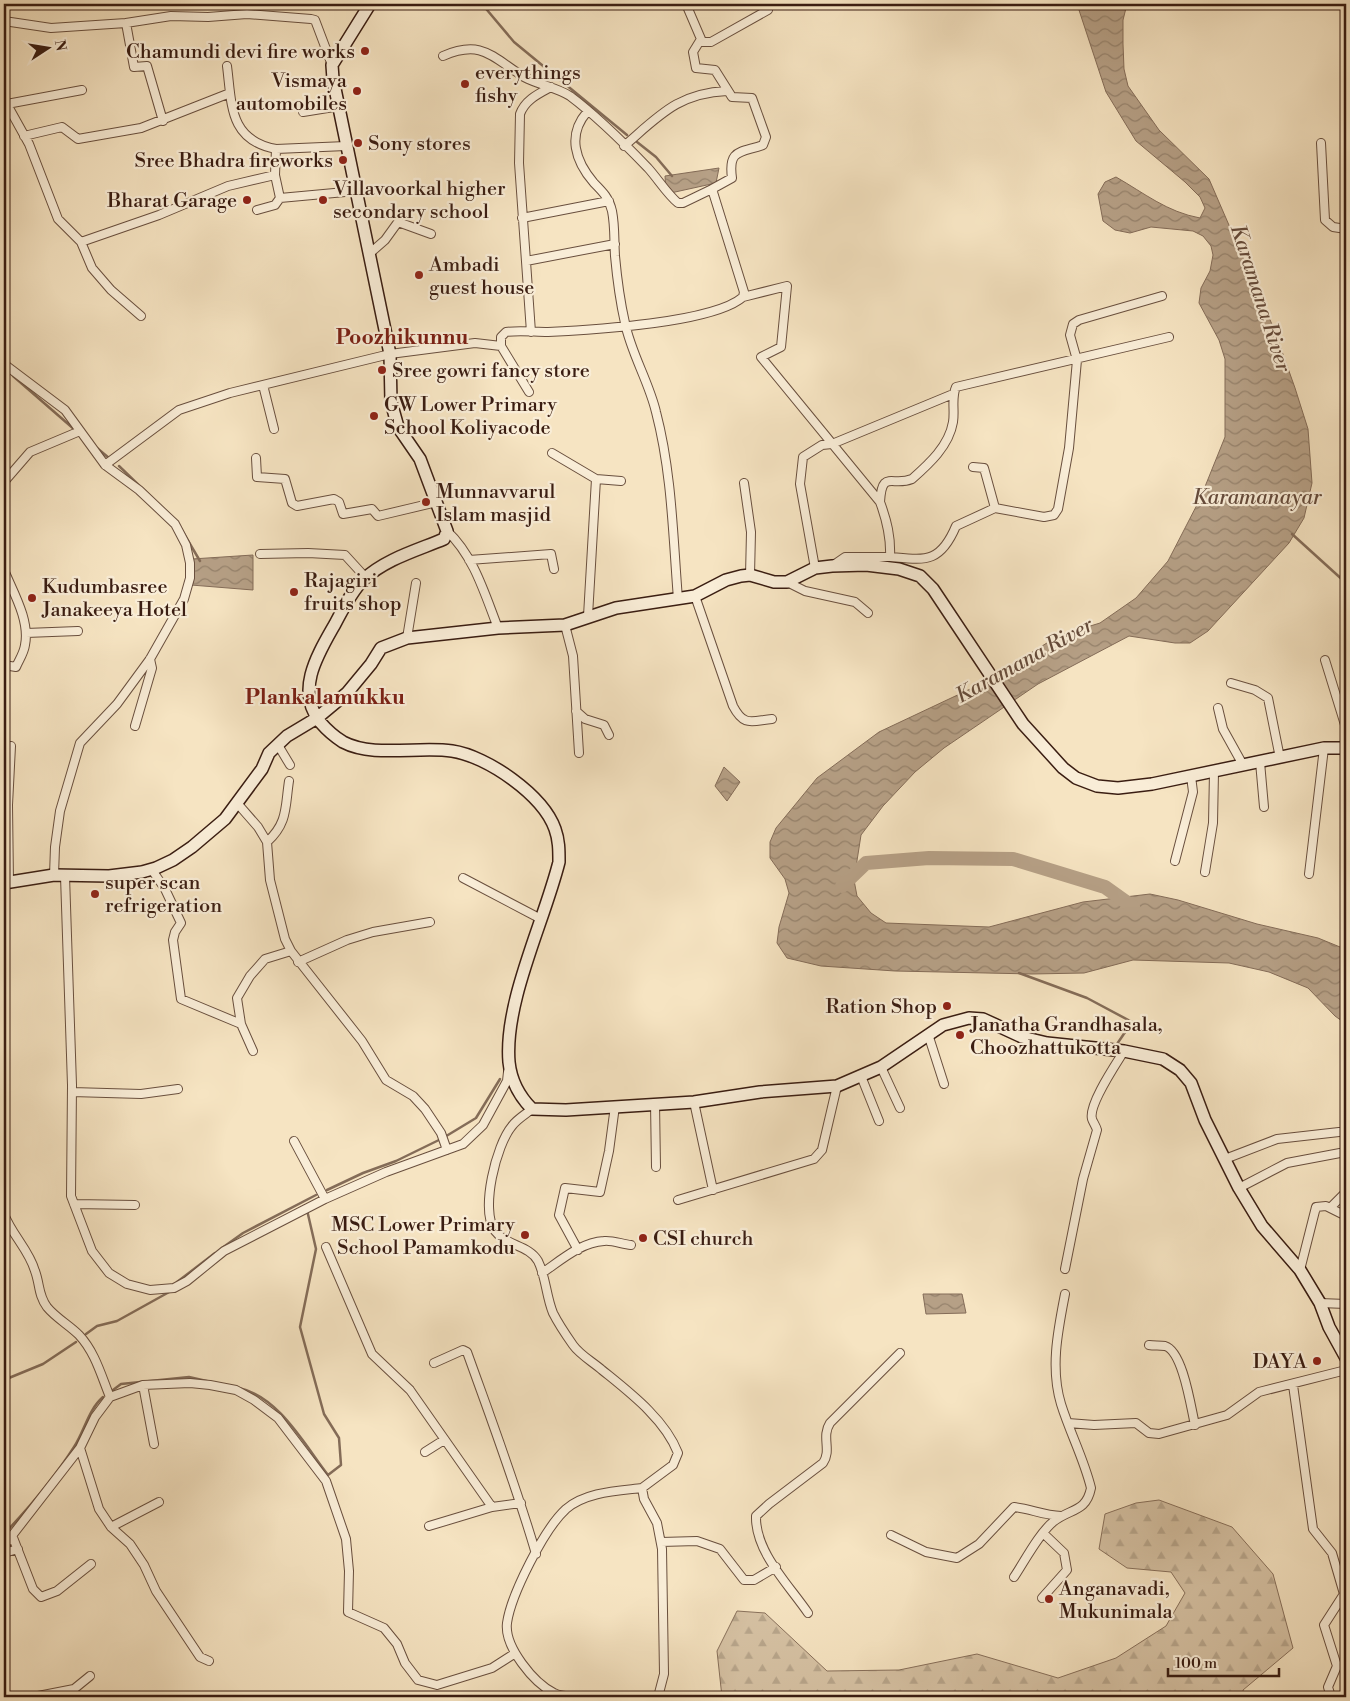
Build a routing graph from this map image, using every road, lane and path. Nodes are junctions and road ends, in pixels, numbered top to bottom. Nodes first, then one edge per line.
1 (370, 4) edge
2 (686, 4) edge
3 (768, 10) dead end
4 (4, 20) edge
5 (126, 23) junction
6 (701, 42) junction
7 (442, 56) dead end
8 (332, 65) junction
9 (227, 66) dead end
10 (551, 87) junction
11 (82, 90) dead end
12 (727, 91) junction
13 (230, 93) junction
14 (5, 102) edge
15 (340, 106) junction
16 (303, 112) dead end
17 (587, 112) junction
18 (163, 121) junction
19 (24, 136) junction
20 (1321, 143) dead end
21 (346, 146) junction
22 (624, 146) junction
23 (276, 149) junction
24 (275, 175) junction
25 (712, 189) junction
26 (356, 190) junction
27 (280, 198) junction
28 (609, 201) junction
29 (257, 210) dead end
30 (522, 218) junction
31 (1346, 228) edge
32 (431, 234) dead end
33 (81, 242) junction
34 (615, 244) junction
35 (369, 254) junction
36 (526, 260) junction
37 (1162, 296) dead end
38 (743, 297) junction
39 (141, 316) dead end
40 (625, 326) junction
41 (531, 332) junction
42 (1169, 337) dead end
43 (501, 346) junction
44 (390, 354) junction
45 (1077, 360) junction
46 (4, 365) edge
47 (263, 385) junction
48 (529, 392) dead end
49 (953, 394) junction
50 (274, 430) dead end
51 (78, 432) junction
52 (832, 444) junction
53 (552, 453) dead end
54 (256, 458) dead end
55 (105, 465) junction
56 (973, 467) dead end
57 (596, 479) junction
58 (621, 481) dead end
59 (4, 482) edge
60 (744, 483) dead end
61 (438, 502) junction
62 (880, 502) junction
63 (994, 508) junction
64 (447, 531) junction
65 (260, 554) dead end
66 (890, 557) junction
67 (469, 560) junction
68 (832, 566) junction
69 (815, 568) junction
70 (554, 569) dead end
71 (4, 570) edge
72 (750, 575) junction
73 (366, 578) junction
74 (787, 582) junction
75 (416, 583) dead end
76 (695, 596) junction
77 (678, 599) junction
78 (868, 613) dead end
79 (588, 616) junction
80 (565, 625) junction
81 (498, 628) junction
82 (78, 631) dead end
83 (26, 633) junction
84 (407, 638) junction
85 (150, 660) junction
86 (1324, 660) dead end
87 (4, 665) edge
88 (1231, 683) dead end
89 (1218, 708) dead end
90 (576, 711) junction
91 (317, 718) junction
92 (772, 719) dead end
93 (135, 726) dead end
94 (1346, 728) edge
95 (609, 735) dead end
96 (278, 745) junction
97 (11, 746) dead end
98 (1324, 748) junction
99 (1346, 748) edge
100 (579, 753) dead end
101 (1280, 758) junction
102 (1260, 762) junction
103 (290, 765) dead end
104 (1243, 765) junction
105 (1214, 772) junction
106 (1192, 776) junction
107 (289, 781) dead end
108 (237, 803) junction
109 (1264, 807) dead end
110 (267, 842) junction
111 (1175, 861) dead end
112 (152, 870) junction
113 (1205, 872) dead end
114 (1309, 874) dead end
115 (59, 876) junction
116 (463, 878) dead end
117 (6, 882) edge
118 (541, 919) junction
119 (430, 922) dead end
120 (291, 951) junction
121 (298, 962) junction
122 (241, 1024) junction
123 (928, 1034) junction
124 (253, 1051) dead end
125 (1124, 1051) junction
126 (509, 1063) junction
127 (881, 1067) junction
128 (861, 1076) junction
129 (944, 1084) dead end
130 (837, 1086) junction
131 (178, 1089) dead end
132 (72, 1092) junction
133 (694, 1102) junction
134 (655, 1103) junction
135 (615, 1106) junction
136 (900, 1108) dead end
137 (532, 1109) junction
138 (879, 1121) dead end
139 (1339, 1132) dead end
140 (294, 1141) dead end
141 (447, 1150) junction
142 (1340, 1153) dead end
143 (1225, 1159) junction
144 (656, 1167) dead end
145 (1239, 1188) junction
146 (713, 1190) junction
147 (1346, 1192) edge
148 (325, 1199) junction
149 (678, 1200) dead end
150 (74, 1204) junction
151 (135, 1205) dead end
152 (1330, 1208) junction
153 (4, 1214) edge
154 (1346, 1216) edge
155 (631, 1245) dead end
156 (326, 1247) dead end
157 (578, 1250) junction
158 (1065, 1269) dead end
159 (1300, 1270) junction
160 (542, 1273) junction
161 (1065, 1294) dead end
162 (1320, 1303) junction
163 (1346, 1304) edge
164 (1149, 1345) dead end
165 (900, 1353) dead end
166 (1346, 1358) edge
167 (434, 1363) dead end
168 (1346, 1370) edge
169 (143, 1385) junction
170 (1293, 1385) junction
171 (110, 1397) junction
172 (1068, 1423) junction
173 (1195, 1424) junction
174 (444, 1440) junction
175 (154, 1444) dead end
176 (80, 1448) junction
177 (425, 1452) dead end
178 (642, 1488) junction
179 (159, 1502) dead end
180 (521, 1503) junction
181 (492, 1507) junction
182 (1061, 1516) junction
183 (429, 1526) dead end
184 (110, 1527) junction
185 (1043, 1533) junction
186 (12, 1535) junction
187 (891, 1535) dead end
188 (661, 1542) junction
189 (4, 1546) edge
190 (18, 1549) junction
191 (4, 1553) edge
192 (536, 1554) junction
193 (91, 1564) dead end
194 (776, 1567) junction
195 (1014, 1576) dead end
196 (1042, 1598) dead end
197 (808, 1613) dead end
198 (514, 1654) junction
199 (209, 1661) dead end
200 (90, 1676) dead end
201 (33, 1697) edge
202 (572, 1697) edge
203 (658, 1697) edge
204 (1331, 1697) edge

1 - 8 main road
2 - 6 street
3 - 6 street
4 - 5 street
5 - 8 street
5 - 18 street
6 - 12 street
7 - 10 street
8 - 15 main road
9 - 13 street
10 - 17 street
10 - 30 street
11 - 14 street
12 - 22 street
12 - 25 street
13 - 18 street
13 - 23 street
14 - 19 street
15 - 16 street
15 - 21 main road
17 - 22 street
17 - 28 street
18 - 19 street
19 - 33 street
20 - 31 street
21 - 23 street
21 - 26 main road
22 - 25 street
23 - 24 street
24 - 27 street
24 - 33 street
25 - 38 street
26 - 27 street
26 - 35 main road
27 - 29 street
28 - 30 street
28 - 34 street
30 - 36 street
32 - 35 street
33 - 39 street
34 - 36 street
34 - 40 street
35 - 44 main road
36 - 41 street
37 - 45 street
38 - 40 street
38 - 52 street
40 - 41 street
40 - 77 street
41 - 43 street
42 - 45 street
43 - 44 street
43 - 48 street
44 - 47 street
44 - 61 main road
45 - 49 street
45 - 63 street
46 - 51 street
47 - 50 street
47 - 55 street
49 - 52 street
49 - 62 street
51 - 55 street
51 - 59 street
52 - 62 street
52 - 69 street
53 - 57 street
54 - 61 street
55 - 85 street
56 - 63 street
57 - 58 street
57 - 79 street
60 - 72 street
61 - 64 main road
62 - 66 street
63 - 66 street
64 - 67 street
64 - 73 main road
65 - 73 street
66 - 68 street
67 - 70 street
67 - 81 street
68 - 69 main road
68 - 106 main road
69 - 74 main road
71 - 83 street
72 - 74 main road
72 - 76 main road
73 - 91 main road
74 - 78 street
75 - 84 street
76 - 77 main road
76 - 92 street
77 - 79 main road
79 - 80 main road
80 - 81 main road
80 - 90 street
81 - 84 main road
82 - 83 street
83 - 87 street
84 - 91 main road
85 - 93 street
85 - 115 street
86 - 94 street
88 - 101 street
89 - 104 street
90 - 95 street
90 - 100 street
91 - 96 main road
91 - 118 main road
96 - 103 street
96 - 108 main road
97 - 117 street
98 - 99 main road
98 - 101 main road
98 - 114 street
101 - 102 main road
102 - 104 main road
102 - 109 street
104 - 105 main road
105 - 106 main road
105 - 113 street
106 - 111 street
107 - 110 street
108 - 110 street
108 - 112 main road
110 - 120 street
112 - 115 main road
112 - 122 street
115 - 117 main road
115 - 132 street
116 - 118 street
118 - 126 main road
119 - 121 street
120 - 121 street
120 - 122 street
121 - 141 street
122 - 124 street
123 - 125 main road
123 - 127 main road
123 - 129 street
125 - 143 main road
125 - 158 street
126 - 137 main road
126 - 141 street
127 - 128 main road
127 - 136 street
128 - 130 main road
128 - 138 street
130 - 133 main road
130 - 146 street
131 - 132 street
132 - 150 street
133 - 134 main road
133 - 146 street
134 - 135 main road
134 - 144 street
135 - 137 main road
135 - 157 street
137 - 160 street
139 - 143 street
140 - 148 street
141 - 148 street
142 - 145 street
143 - 145 main road
145 - 159 main road
146 - 149 street
147 - 152 street
148 - 150 street
150 - 151 street
152 - 154 street
152 - 159 street
153 - 171 street
155 - 157 street
156 - 174 street
157 - 160 street
159 - 162 main road
160 - 178 street
161 - 172 street
162 - 163 street
162 - 166 main road
164 - 173 street
165 - 194 street
167 - 180 street
168 - 170 street
169 - 171 street
169 - 175 street
169 - 198 street
170 - 173 street
170 - 204 street
171 - 176 street
172 - 173 street
172 - 182 street
174 - 177 street
174 - 181 street
176 - 184 street
176 - 186 street
178 - 188 street
178 - 192 street
179 - 184 street
180 - 181 street
180 - 192 street
181 - 183 street
182 - 185 street
182 - 187 street
184 - 199 street
185 - 195 street
185 - 196 street
186 - 189 street
186 - 190 street
188 - 194 street
188 - 203 street
190 - 191 street
190 - 193 street
192 - 198 street
194 - 197 street
198 - 202 street
200 - 201 street

